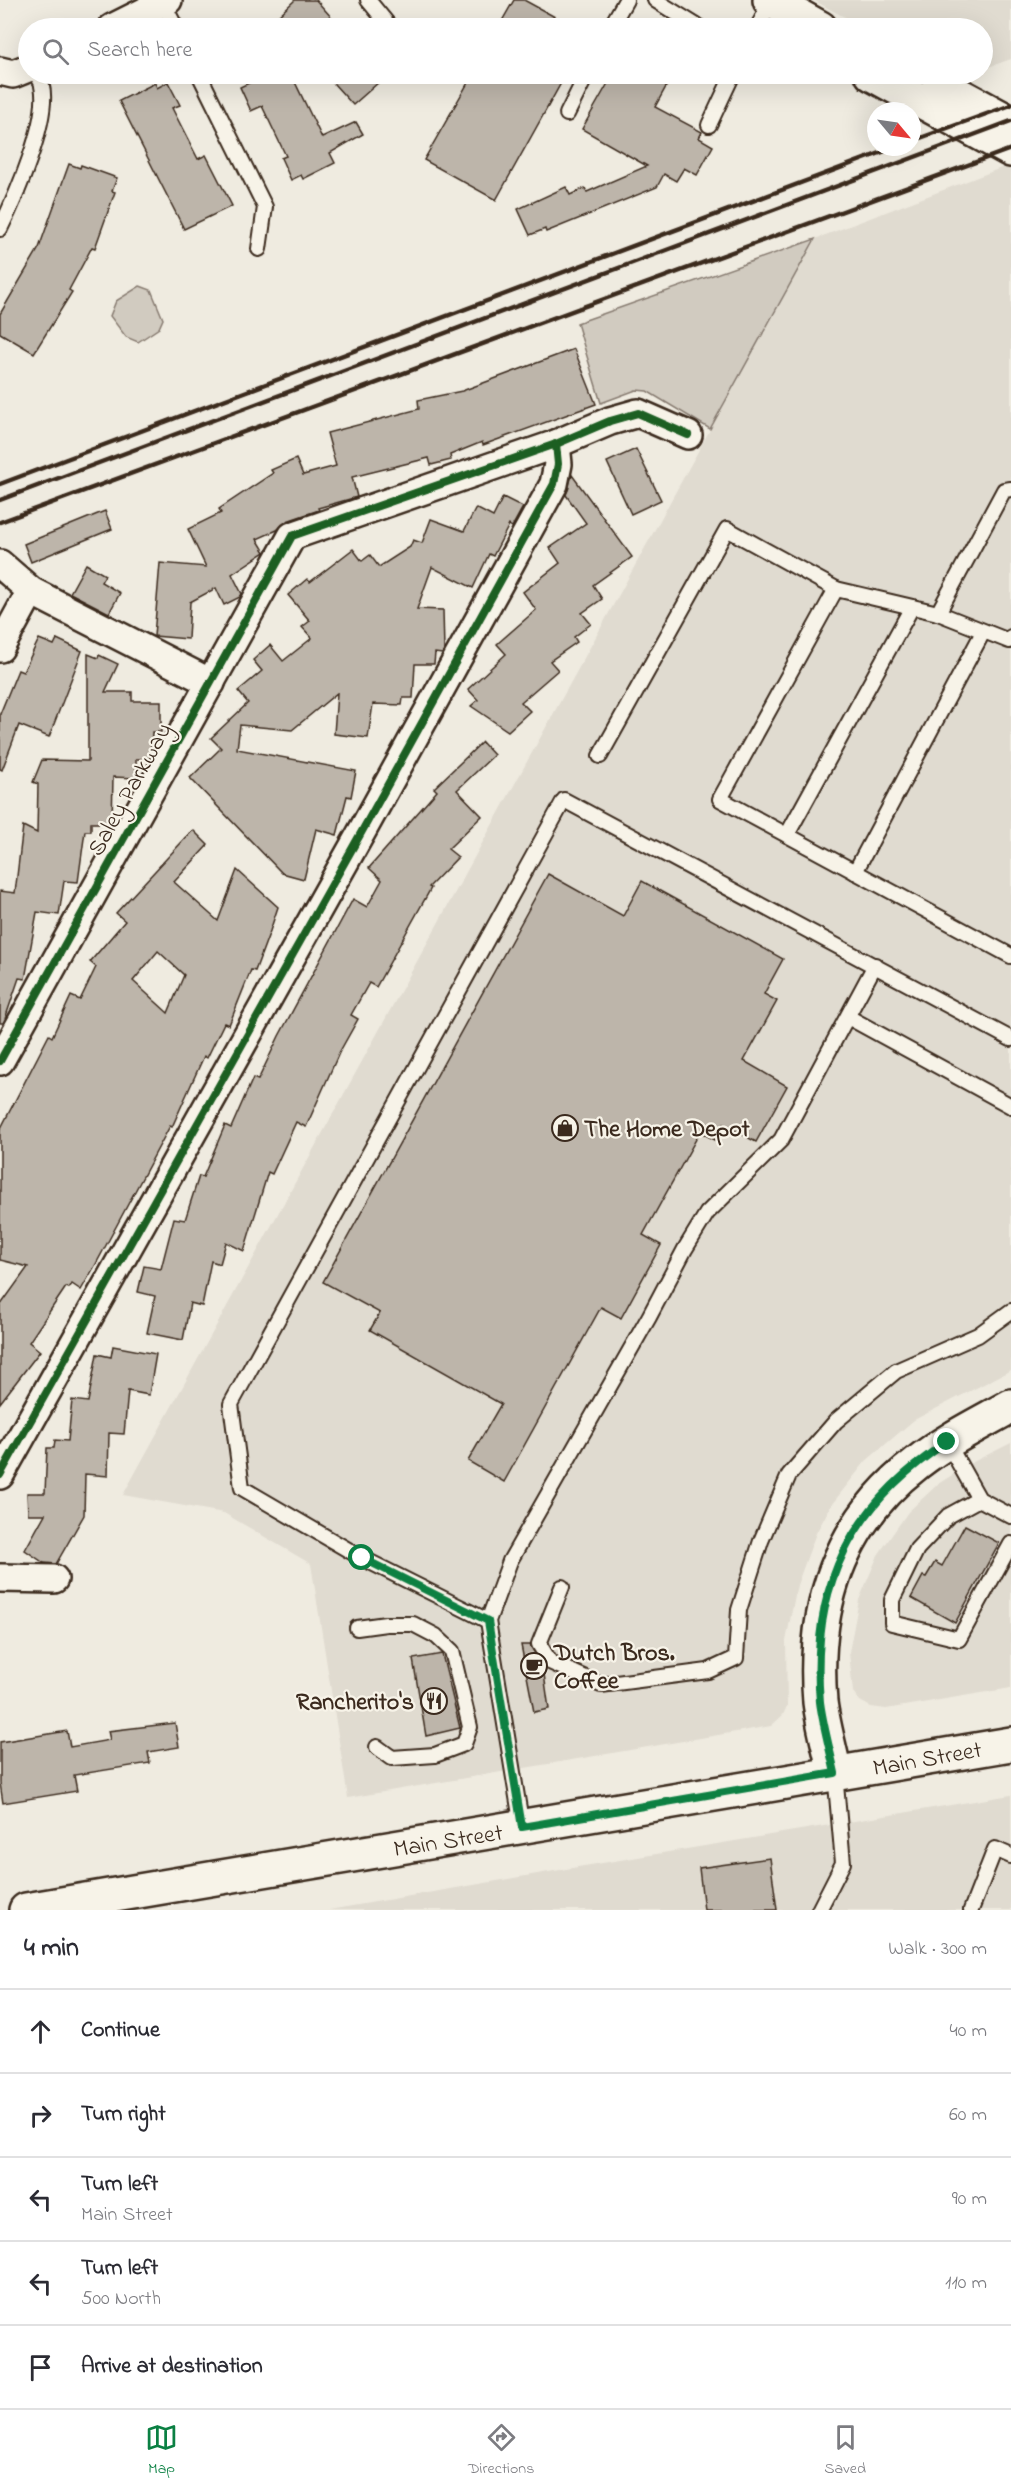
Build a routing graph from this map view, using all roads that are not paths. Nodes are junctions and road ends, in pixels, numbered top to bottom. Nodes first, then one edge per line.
1 (368, 0) edge
2 (626, 0) edge
3 (655, 0) edge
4 (165, 1) edge
5 (766, 10) edge
6 (132, 18) edge
7 (172, 18) edge
8 (383, 18) edge
9 (616, 18) edge
10 (684, 18) edge
11 (790, 18) edge
12 (0, 71) edge
13 (18, 72) edge
14 (41, 84) edge
15 (204, 84) edge
16 (582, 84) edge
17 (728, 84) edge
18 (891, 84) edge
19 (939, 84) edge
20 (567, 114) dead end
21 (1011, 123) edge
22 (710, 125) dead end
23 (1011, 150) edge
24 (0, 229) edge
25 (259, 249) dead end
26 (688, 435) dead end
27 (556, 444) junction
28 (1011, 489) edge
29 (0, 564) edge
30 (836, 589) junction
31 (31, 591) junction
32 (912, 607) junction
33 (938, 613) junction
34 (983, 632) junction
35 (1011, 637) edge
36 (0, 648) edge
37 (211, 683) junction
38 (600, 756) dead end
39 (787, 835) junction
40 (855, 872) junction
41 (1011, 956) edge
42 (875, 965) junction
43 (848, 1017) junction
44 (1011, 1039) edge
45 (0, 1061) edge
46 (1011, 1106) edge
47 (1011, 1311) edge
48 (1011, 1406) edge
49 (947, 1442) junction
50 (0, 1475) edge
51 (979, 1499) junction
52 (1011, 1516) edge
53 (1011, 1545) edge
54 (0, 1578) edge
55 (54, 1579) dead end
56 (562, 1587) dead end
57 (488, 1621) junction
58 (357, 1628) dead end
59 (1011, 1744) edge
60 (377, 1747) dead end
61 (835, 1773) junction
62 (522, 1827) junction
63 (1011, 1856) edge
64 (130, 1902) edge
65 (26, 1910) edge
66 (819, 1910) edge
67 (971, 1910) edge

1 - 8 lane
2 - 9 lane
3 - 10 lane
4 - 6 street
4 - 7 lane
5 - 11 main road
12 - 13 street
14 - 24 lane
15 - 25 lane
16 - 20 lane
17 - 22 lane
18 - 23 main road
19 - 21 main road
26 - 27 street
27 - 37 street, Saley Parkway
27 - 50 street
28 - 33 lane
29 - 31 street
30 - 32 lane
30 - 38 lane
30 - 39 lane
31 - 36 street
31 - 37 street
32 - 33 lane
32 - 39 lane
33 - 34 lane
34 - 35 lane
34 - 40 lane
37 - 45 street, Saley Parkway
39 - 40 lane
40 - 41 lane
42 - 43 lane
42 - 44 lane
42 - 57 lane
43 - 46 lane
43 - 57 lane
47 - 56 lane
48 - 49 main road
49 - 51 lane
49 - 61 main road
51 - 52 lane
51 - 53 lane
54 - 55 street
57 - 62 lane
58 - 60 lane
59 - 61 main road, Main Street
61 - 62 main road, Main Street
61 - 66 lane
62 - 64 main road, Main Street
63 - 67 lane
64 - 65 main road, Main Street

